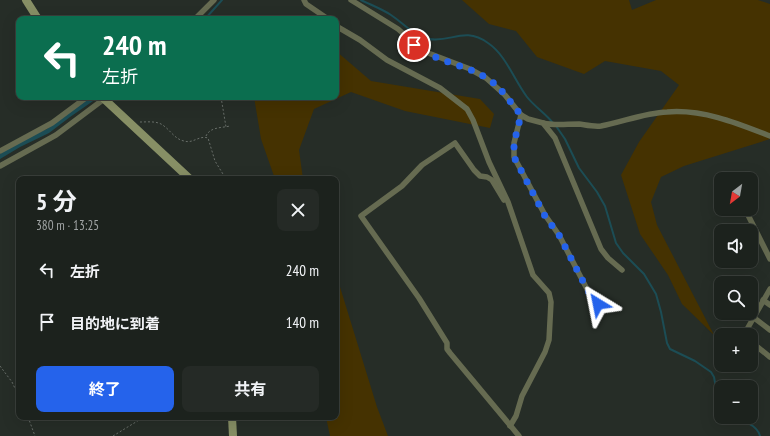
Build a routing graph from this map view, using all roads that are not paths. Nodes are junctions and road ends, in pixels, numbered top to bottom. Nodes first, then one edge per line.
1 (26, 0) edge
2 (214, 0) edge
3 (304, 0) edge
4 (351, 0) edge
5 (36, 16) edge
6 (198, 16) edge
7 (324, 16) edge
8 (339, 28) edge
9 (83, 100) edge
10 (100, 100) edge
11 (105, 100) edge
12 (521, 115) junction
13 (543, 123) junction
14 (770, 136) edge
15 (0, 151) edge
16 (0, 166) edge
17 (187, 176) edge
18 (508, 202) junction
19 (748, 216) edge
20 (770, 259) edge
21 (622, 270) dead end
22 (770, 289) edge
23 (764, 300) junction
24 (598, 304) dead end
25 (770, 305) edge
26 (758, 309) edge
27 (757, 320) edge
28 (770, 330) edge
29 (758, 347) edge
30 (770, 357) edge
31 (232, 420) edge
32 (510, 426) junction
33 (233, 436) edge
34 (518, 436) edge

1 - 5 street
2 - 6 street
3 - 7 street
4 - 12 street
8 - 18 street
9 - 15 street
10 - 16 street
11 - 17 street
12 - 13 street
12 - 24 street
13 - 14 street
13 - 21 street
18 - 32 street
18 - 32 street
19 - 20 street
22 - 23 street
23 - 25 street
23 - 26 street
27 - 28 street
29 - 30 street
31 - 33 street
32 - 34 street

